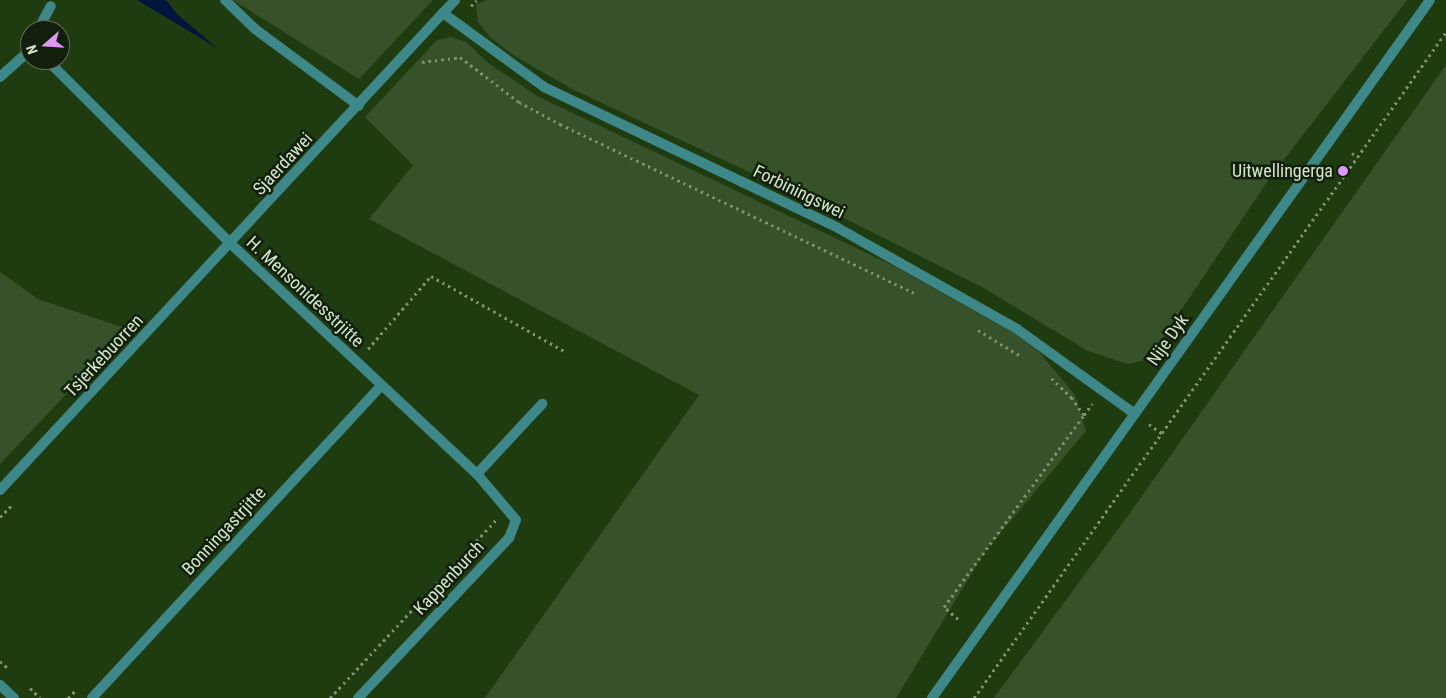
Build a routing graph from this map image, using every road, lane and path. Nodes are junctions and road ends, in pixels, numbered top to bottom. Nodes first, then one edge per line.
1 (225, 0) edge
2 (455, 0) edge
3 (1430, 0) edge
4 (51, 6) dead end
5 (442, 13) junction
6 (43, 20) edge
7 (1446, 32) edge
8 (20, 59) edge
9 (420, 62) dead end
10 (57, 70) edge
11 (0, 77) edge
12 (359, 106) junction
13 (1352, 153) dead end
14 (1358, 157) junction
15 (231, 244) junction
16 (918, 295) dead end
17 (975, 328) dead end
18 (564, 351) dead end
19 (1025, 358) dead end
20 (356, 362) junction
21 (1047, 374) dead end
22 (381, 386) junction
23 (542, 404) dead end
24 (1135, 414) junction
25 (477, 474) junction
26 (0, 490) edge
27 (508, 507) junction
28 (958, 619) dead end
29 (0, 685) edge
30 (14, 698) edge
31 (92, 698) edge
32 (330, 698) edge
33 (358, 698) edge
34 (932, 698) edge
35 (974, 698) edge

1 - 12 street
2 - 5 street, Sjaerdawei
3 - 24 street, Nije Dyk
4 - 6 street
5 - 12 street, Sjaerdawei
5 - 24 street, Forbiningswei
7 - 14 path
8 - 11 street
9 - 16 path
10 - 15 street, H. Mensonidesstrjitte
12 - 15 street, Sjaerdawei
13 - 14 path
14 - 35 path
15 - 20 street, H. Mensonidesstrjitte
15 - 26 street, Tsjerkebuorren
17 - 19 path
18 - 20 path
20 - 22 street, H. Mensonidesstrjitte
21 - 28 path
22 - 25 street, H. Mensonidesstrjitte
22 - 31 street, Bonningastrjitte
23 - 25 street
24 - 34 street, Nije Dyk
25 - 27 street
27 - 32 path
27 - 33 street, Kappenburch
29 - 30 street

